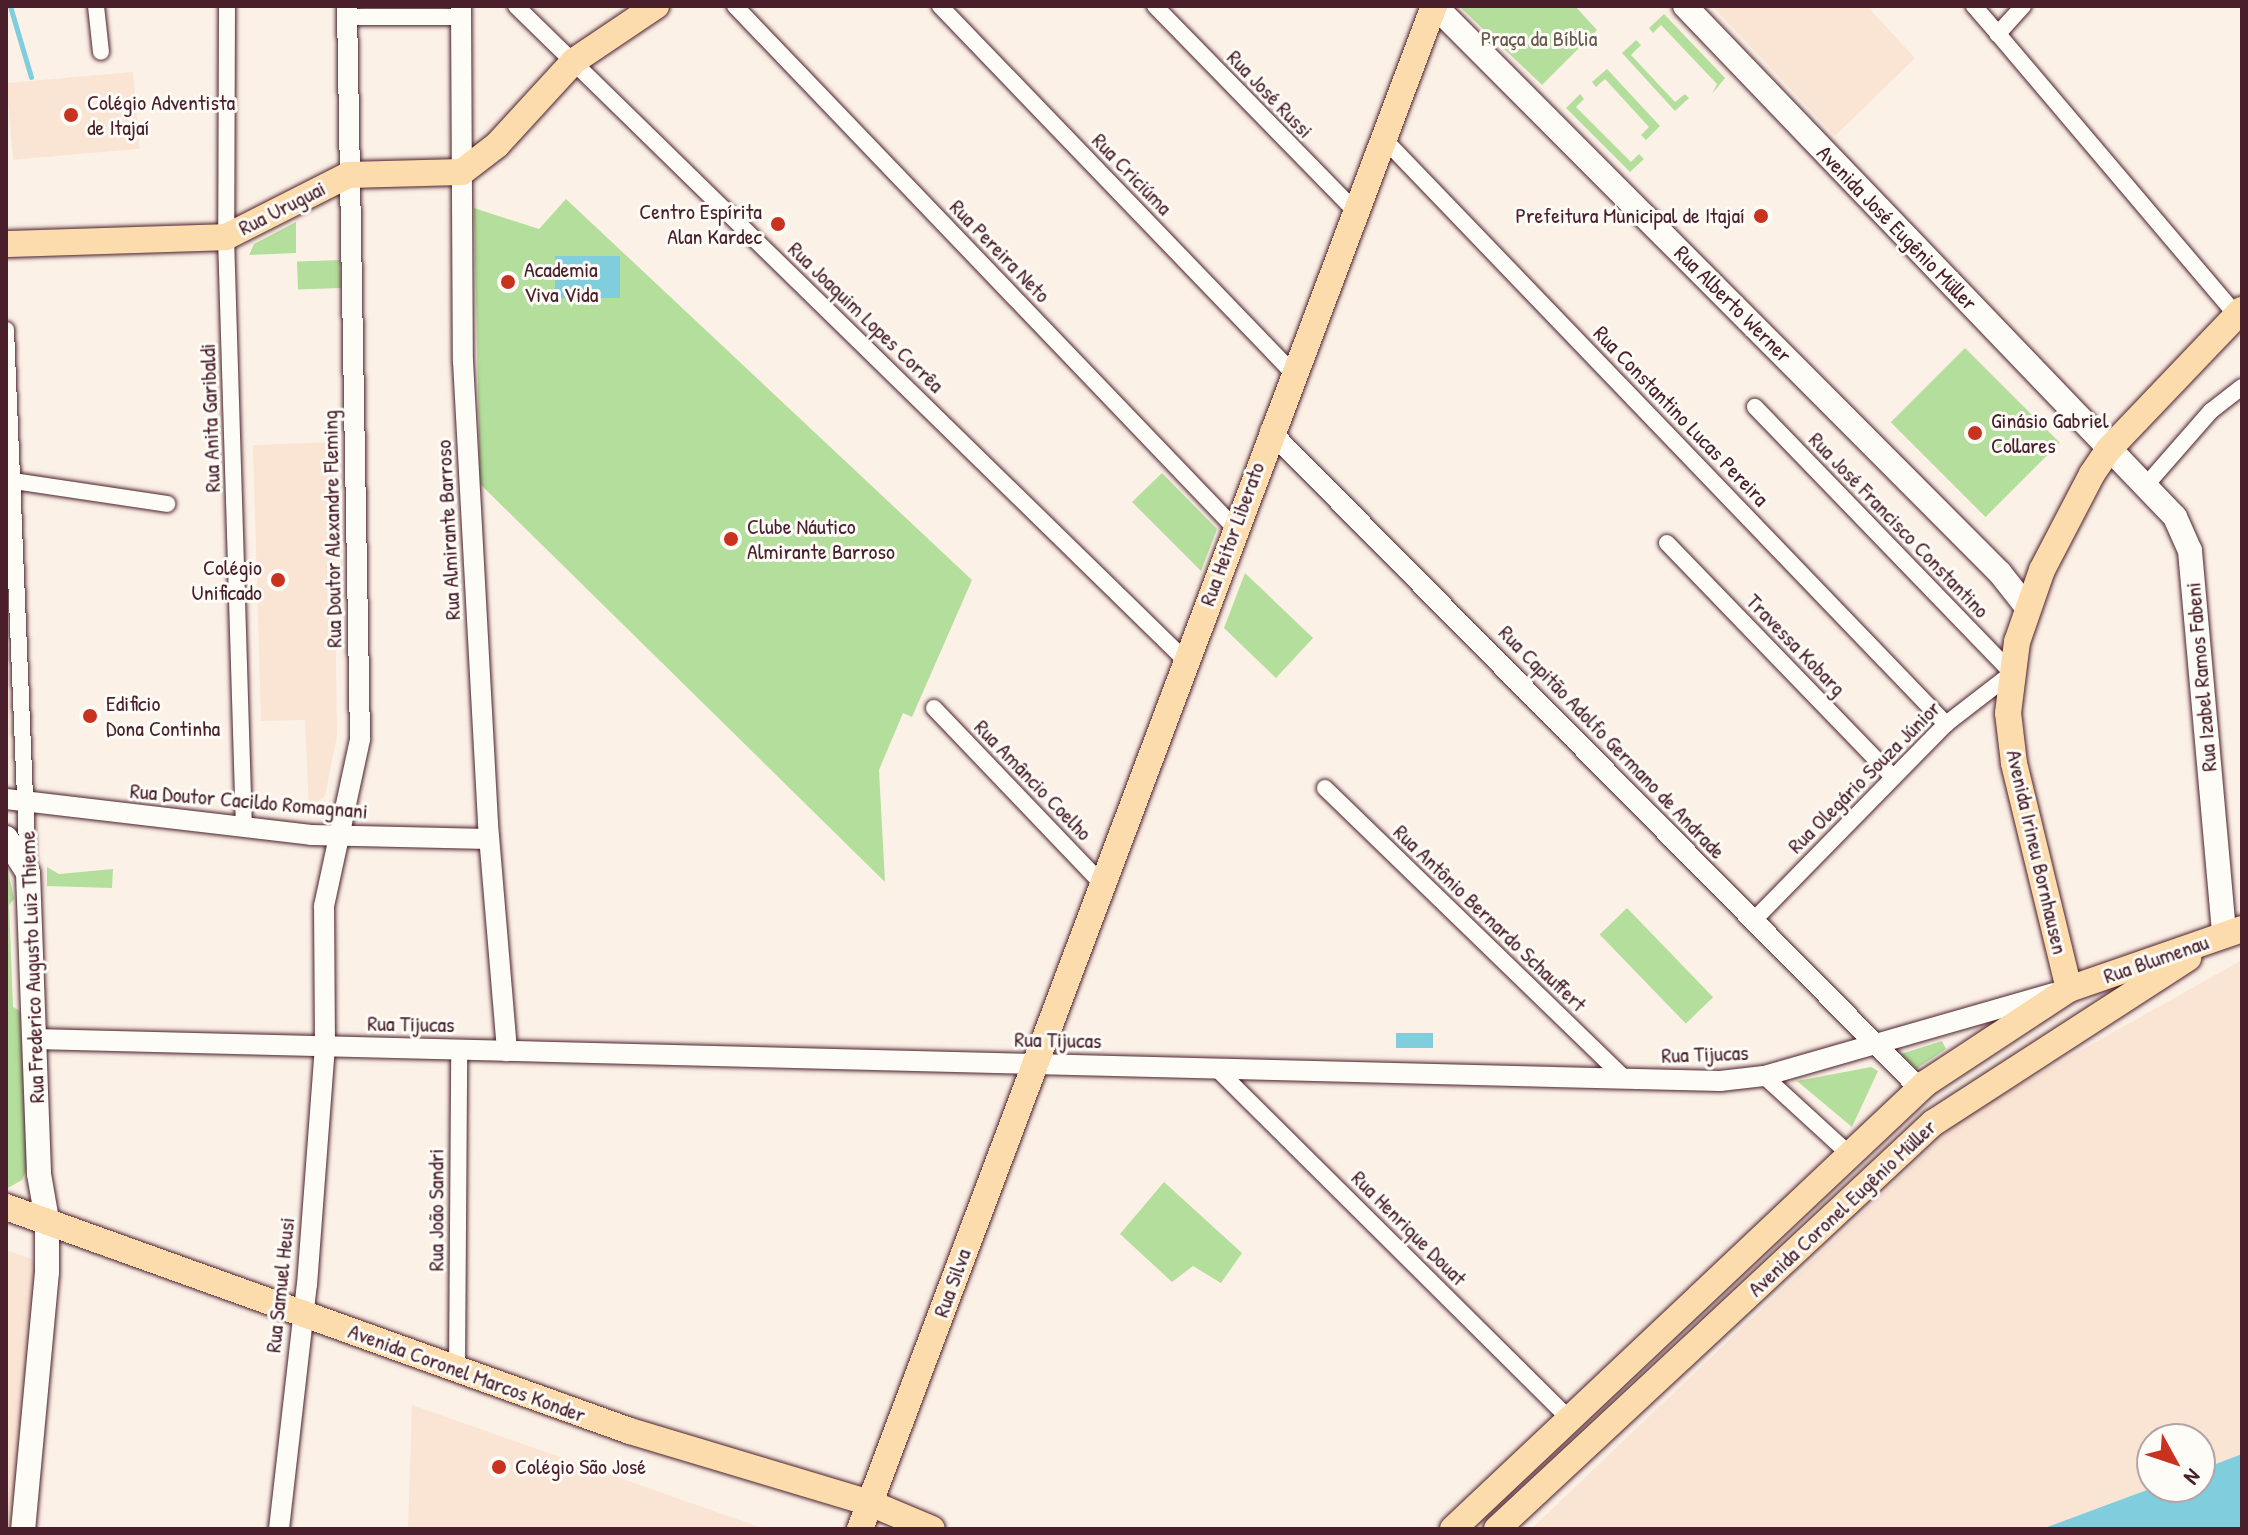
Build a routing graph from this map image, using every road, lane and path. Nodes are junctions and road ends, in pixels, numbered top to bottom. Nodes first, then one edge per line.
1 (96, 6) edge
2 (227, 6) edge
3 (516, 6) edge
4 (656, 6) edge
5 (735, 6) edge
6 (940, 6) edge
7 (1155, 6) edge
8 (1435, 6) edge
9 (1685, 6) edge
10 (1974, 6) edge
11 (2023, 6) edge
12 (460, 11) edge
13 (347, 12) edge
14 (1998, 34) junction
15 (101, 52) dead end
16 (574, 61) junction
17 (1383, 138) junction
18 (462, 172) junction
19 (348, 175) junction
20 (1355, 211) junction
21 (226, 237) junction
22 (6, 244) edge
23 (2239, 313) edge
24 (6, 330) edge
25 (1292, 372) junction
26 (2242, 387) edge
27 (1755, 407) dead end
28 (1270, 431) junction
29 (2108, 450) junction
30 (14, 481) junction
31 (2147, 484) junction
32 (167, 504) dead end
33 (1234, 527) junction
34 (1667, 543) dead end
35 (2026, 606) junction
36 (1185, 660) junction
37 (2012, 673) junction
38 (934, 708) dead end
39 (1946, 724) junction
40 (1893, 777) junction
41 (1325, 788) dead end
42 (16, 800) edge
43 (244, 828) junction
44 (337, 836) junction
45 (6, 838) edge
46 (489, 839) junction
47 (28, 873) junction
48 (1101, 883) junction
49 (1753, 921) junction
50 (2233, 932) edge
51 (2069, 989) junction
52 (34, 1039) junction
53 (1876, 1044) junction
54 (325, 1046) junction
55 (459, 1049) junction
56 (507, 1051) junction
57 (1034, 1064) junction
58 (1217, 1069) junction
59 (1764, 1076) junction
60 (1625, 1079) junction
61 (1919, 1088) junction
62 (1849, 1154) junction
63 (6, 1207) edge
64 (47, 1220) junction
65 (304, 1312) junction
66 (457, 1370) junction
67 (1569, 1419) junction
68 (870, 1503) junction
69 (23, 1529) edge
70 (279, 1529) edge
71 (860, 1529) edge
72 (877, 1529) edge
73 (932, 1529) edge
74 (1453, 1529) edge
75 (1497, 1529) edge

1 - 15 street
2 - 21 street, Rua Anita Garibaldi
3 - 16 street, Rua Joaquim Lopes Corrêa
4 - 16 main road
5 - 33 street, Rua Pereira Neto
6 - 25 street, Rua Criciúma
7 - 20 street, Rua José Russi
8 - 17 main road, Rua Heitor Liberato
8 - 35 main road, Rua Alberto Werner
9 - 29 main road, Avenida José Eugênio Müller
10 - 14 street
11 - 14 street
12 - 13 street
12 - 18 street, Rua Almirante Barroso
13 - 19 street, Rua Doutor Alexandre Fleming
14 - 23 street
16 - 18 main road
16 - 36 street, Rua Joaquim Lopes Corrêa
17 - 20 main road, Rua Heitor Liberato
17 - 39 street, Rua Constantino Lucas Pereira
18 - 19 main road, Rua Uruguai
18 - 46 street, Rua Almirante Barroso
19 - 21 main road, Rua Uruguai
19 - 44 street, Rua Doutor Alexandre Fleming
20 - 25 main road, Rua Heitor Liberato
21 - 22 main road, Rua Uruguai
21 - 43 street, Rua Anita Garibaldi
23 - 29 main road, Avenida Irineu Bornhausen
24 - 30 street, Rua Frederico Augusto Luiz Thieme
25 - 28 main road, Rua Heitor Liberato
26 - 31 street
27 - 37 street, Rua José Francisco Constantino
28 - 33 main road, Rua Heitor Liberato
28 - 49 street, Rua Capitão Adolfo Germano de Andrade
29 - 31 main road, Rua Izabel Ramos Fabeni
29 - 35 main road, Avenida Irineu Bornhausen
30 - 32 street
30 - 42 street, Rua Frederico Augusto Luiz Thieme
31 - 50 main road, Rua Izabel Ramos Fabeni
33 - 36 main road, Rua Heitor Liberato
34 - 40 street, Travessa Kobarg
35 - 37 main road, Avenida Irineu Bornhausen
36 - 48 main road, Rua Heitor Liberato
37 - 39 street, Rua Olegário Souza Júnior
37 - 51 main road, Avenida Irineu Bornhausen
38 - 48 street, Rua Amâncio Coelho
39 - 40 street, Rua Olegário Souza Júnior
40 - 49 street, Rua Olegário Souza Júnior
41 - 60 street, Rua Antônio Bernardo Schauffert
42 - 43 street, Rua Doutor Cacildo Romagnani
42 - 47 street, Rua Frederico Augusto Luiz Thieme
43 - 44 street, Rua Doutor Cacildo Romagnani
44 - 46 street, Rua Doutor Cacildo Romagnani
44 - 54 street, Rua Doutor Alexandre Fleming
45 - 47 main road
46 - 56 street, Rua Almirante Barroso
47 - 52 main road, Rua Frederico Augusto Luiz Thieme
48 - 57 main road, Rua Heitor Liberato
49 - 53 street, Rua Capitão Adolfo Germano de Andrade
50 - 51 main road, Rua Blumenau
50 - 75 main road, Avenida Coronel Eugênio Müller
51 - 53 street, Rua Tijucas
51 - 61 main road, Avenida Coronel Eugênio Müller
52 - 54 street, Rua Tijucas
52 - 64 main road, Rua Frederico Augusto Luiz Thieme
53 - 59 street, Rua Tijucas
53 - 61 street, Rua Capitão Adolfo Germano de Andrade
54 - 55 street, Rua Tijucas
54 - 65 street, Rua Samuel Heusi
55 - 56 street, Rua Tijucas
55 - 66 street, Rua João Sandri
56 - 57 street, Rua Tijucas
57 - 58 street, Rua Tijucas
57 - 68 main road, Rua Silva
58 - 60 street, Rua Tijucas
58 - 67 street, Rua Henrique Douat
59 - 60 street, Rua Tijucas
59 - 62 street
61 - 62 main road, Avenida Coronel Eugênio Müller
62 - 67 main road, Avenida Coronel Eugênio Müller
63 - 64 main road, Avenida Coronel Marcos Konder
64 - 65 main road, Avenida Coronel Marcos Konder
64 - 69 main road, Rua Frederico Augusto Luiz Thieme
65 - 66 main road, Avenida Coronel Marcos Konder
65 - 70 street, Rua Samuel Heusi
66 - 68 main road, Avenida Coronel Marcos Konder
67 - 74 main road, Avenida Coronel Eugênio Müller
68 - 71 main road, Rua Silva
68 - 72 main road
68 - 73 main road, Avenida Coronel Marcos Konder

